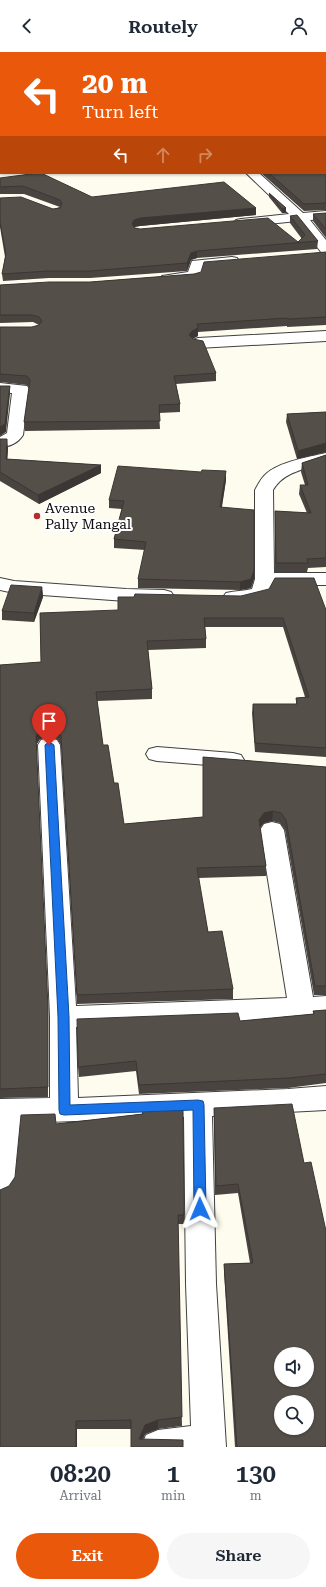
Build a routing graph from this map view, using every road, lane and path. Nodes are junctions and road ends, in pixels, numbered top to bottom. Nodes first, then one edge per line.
1 (253, 174) edge
2 (326, 216) edge
3 (300, 217) junction
4 (232, 223) edge
5 (326, 249) edge
6 (326, 254) edge
7 (311, 255) edge
8 (248, 260) edge
9 (153, 280) edge
10 (326, 336) edge
11 (198, 343) edge
12 (0, 388) edge
13 (0, 442) edge
14 (326, 458) edge
15 (265, 579) junction
16 (326, 579) edge
17 (0, 584) edge
18 (179, 596) edge
19 (217, 597) edge
20 (49, 745) dead end
21 (157, 754) dead end
22 (249, 761) edge
23 (272, 830) dead end
24 (314, 1008) edge
25 (63, 1017) junction
26 (326, 1098) edge
27 (198, 1105) junction
28 (64, 1110) junction
29 (4, 1111) edge
30 (0, 1185) edge
31 (209, 1444) edge
32 (158, 1447) edge

1 - 3 street
2 - 3 street
3 - 4 street
3 - 5 street
6 - 7 street
8 - 9 street
10 - 11 street
12 - 13 street
14 - 15 street
15 - 16 street
15 - 19 street
17 - 18 street
20 - 25 street
21 - 22 street
23 - 24 street
24 - 25 street
25 - 28 street
26 - 27 street
27 - 28 street
27 - 31 street
28 - 29 street
29 - 30 street
31 - 32 street

